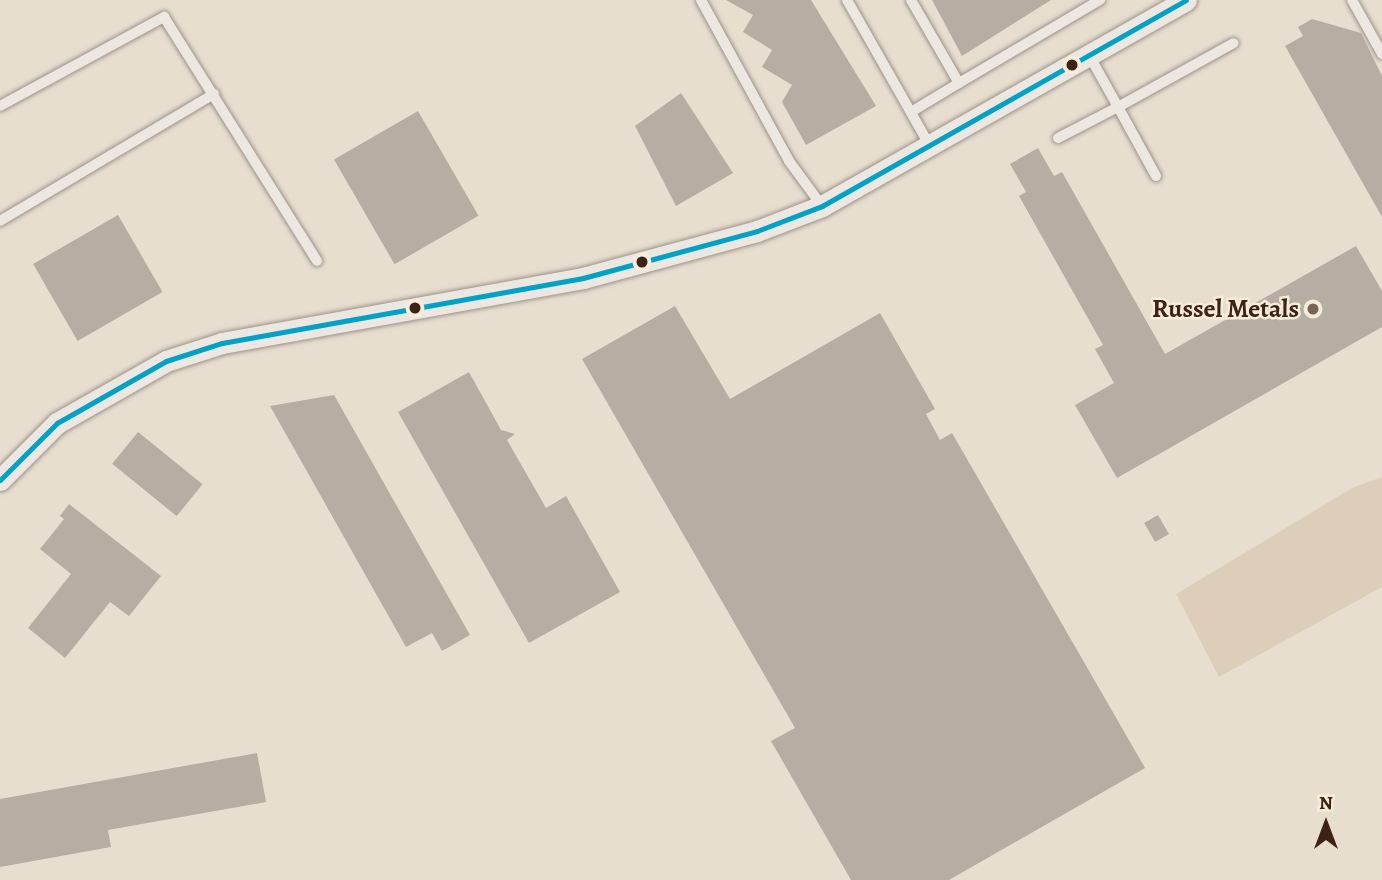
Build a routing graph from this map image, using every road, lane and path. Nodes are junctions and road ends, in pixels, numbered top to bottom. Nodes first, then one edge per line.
1 (701, 0) edge
2 (848, 0) edge
3 (911, 0) edge
4 (1100, 0) edge
5 (1352, 0) edge
6 (1181, 1) edge
7 (1234, 43) dead end
8 (1382, 54) edge
9 (1089, 55) junction
10 (959, 83) junction
11 (214, 94) junction
12 (0, 106) edge
13 (1118, 107) junction
14 (911, 112) junction
15 (1058, 138) dead end
16 (930, 146) junction
17 (1156, 176) dead end
18 (822, 206) junction
19 (0, 220) edge
20 (317, 261) dead end
21 (0, 480) edge

1 - 18 lane
2 - 14 lane
3 - 10 lane
4 - 10 lane
5 - 8 lane
6 - 9 street
7 - 13 lane
9 - 13 lane
9 - 16 street
10 - 14 lane
11 - 12 lane
11 - 19 lane
11 - 20 lane
13 - 15 lane
13 - 17 lane
14 - 16 lane
16 - 18 street
18 - 21 street

